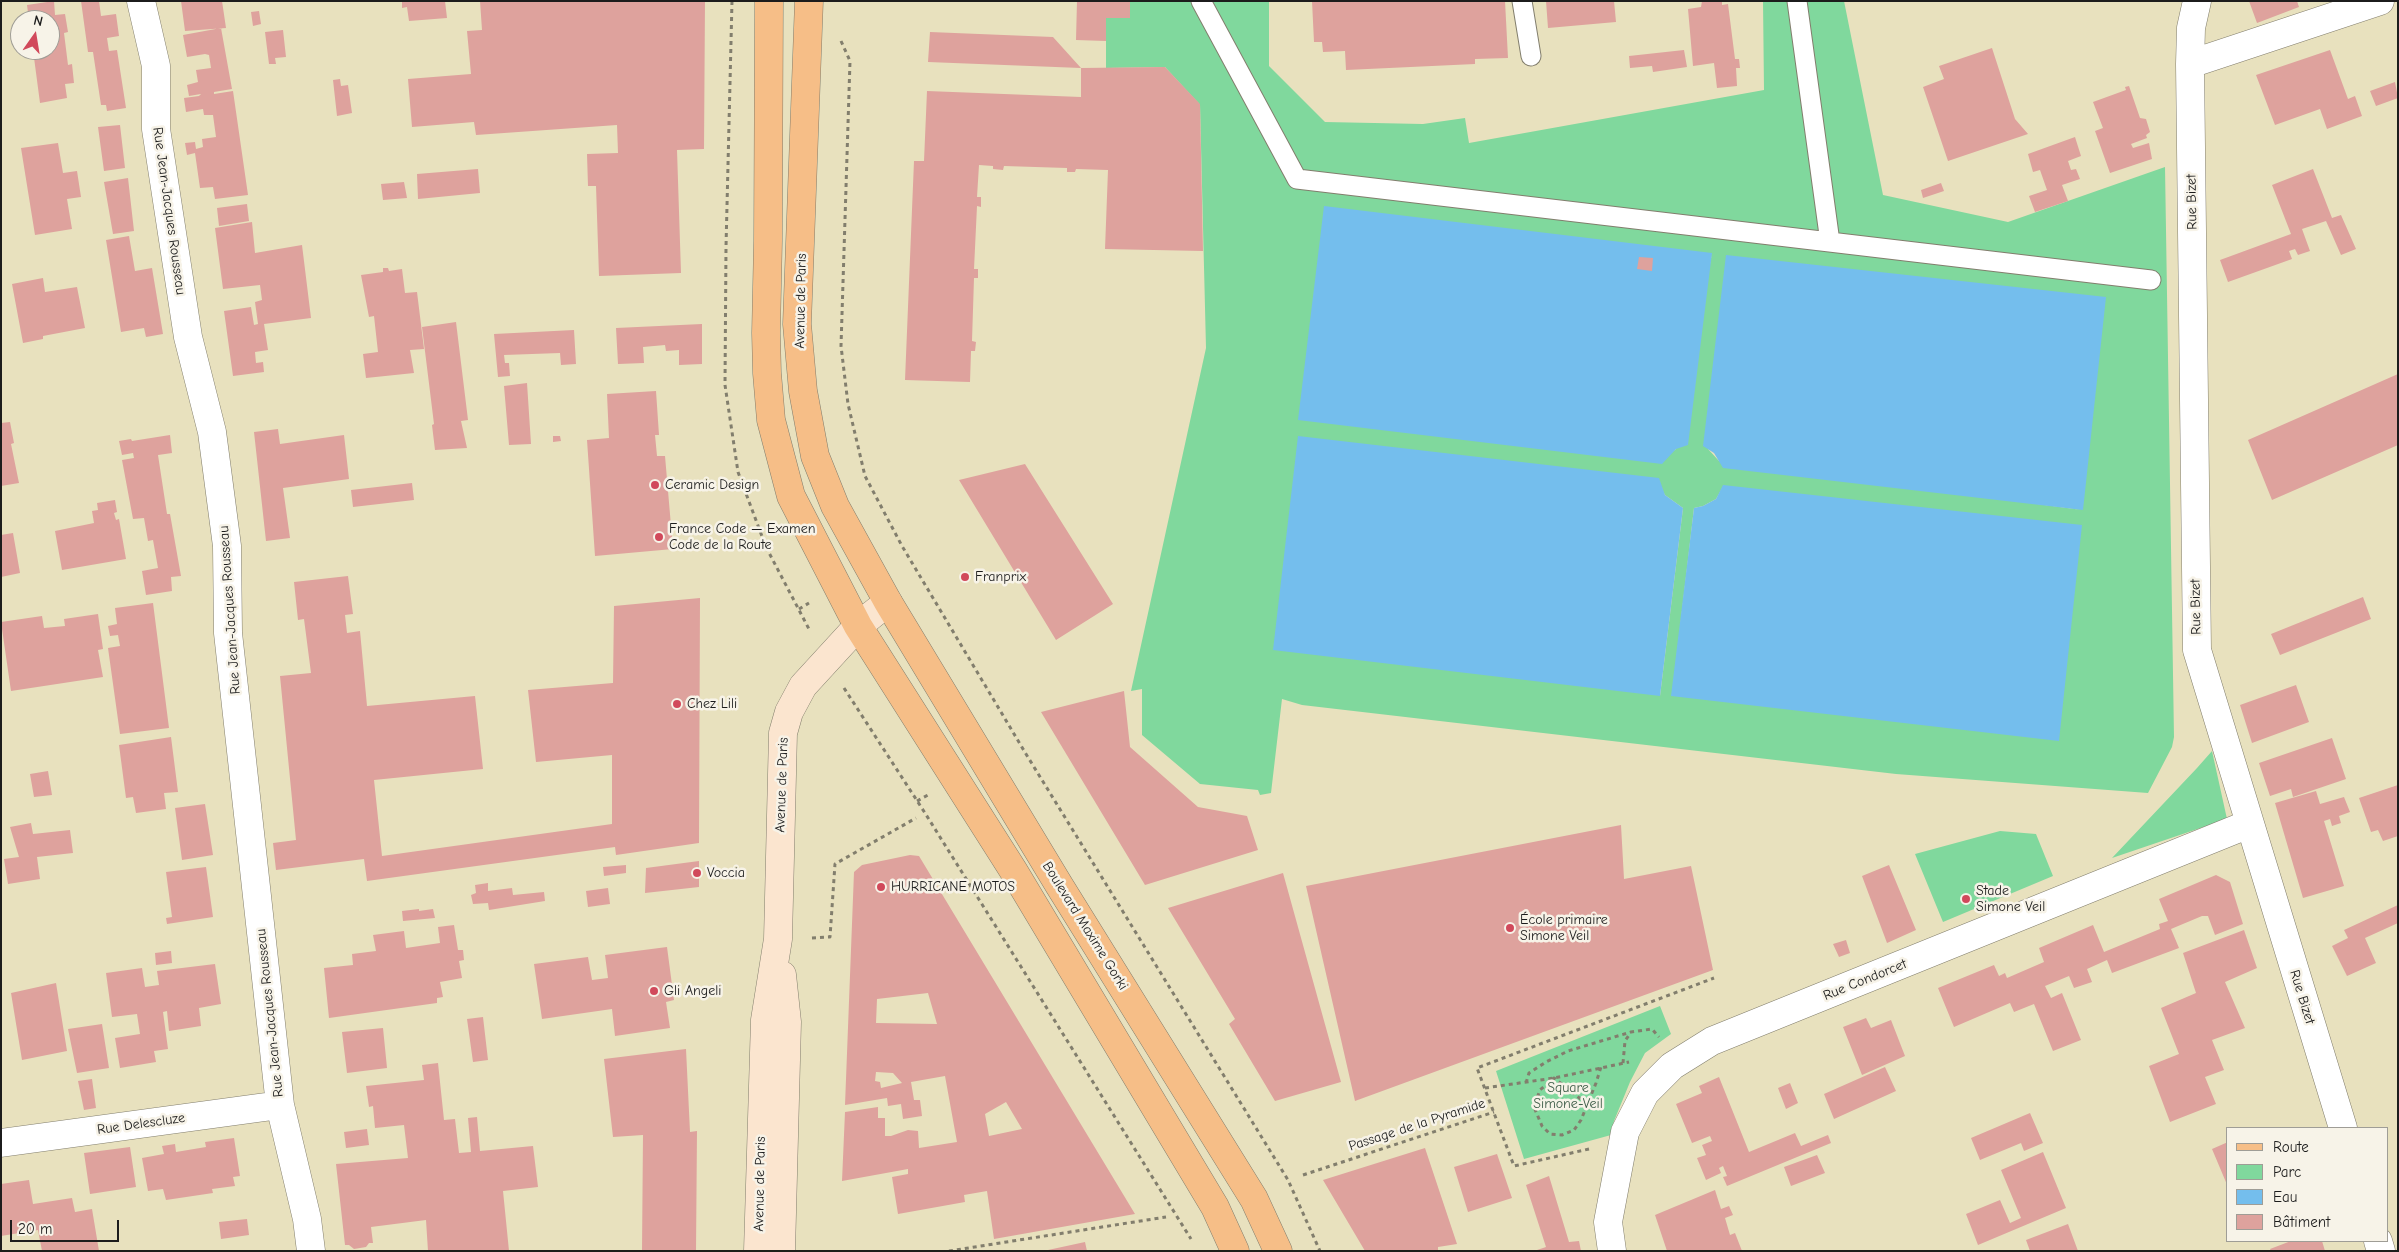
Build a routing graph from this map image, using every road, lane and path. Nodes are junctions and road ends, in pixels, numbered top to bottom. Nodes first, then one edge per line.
1 (142, 1) edge
2 (768, 1) edge
3 (810, 1) edge
4 (1201, 1) edge
5 (1522, 1) edge
6 (1797, 1) edge
7 (2197, 1) edge
8 (2380, 1) edge
9 (839, 35) dead end
10 (1530, 56) dead end
11 (2190, 64) junction
12 (1830, 242) junction
13 (2151, 280) dead end
14 (888, 602) junction
15 (858, 626) junction
16 (841, 684) dead end
17 (916, 818) dead end
18 (2249, 824) junction
19 (778, 939) junction
20 (1714, 978) dead end
21 (1631, 1032) junction
22 (1662, 1041) dead end
23 (1632, 1062) dead end
24 (1623, 1063) junction
25 (1601, 1067) junction
26 (1554, 1078) junction
27 (1526, 1083) junction
28 (1485, 1088) junction
29 (1587, 1104) junction
30 (280, 1106) junction
31 (1494, 1112) junction
32 (2343, 1127) edge
33 (1, 1144) edge
34 (1620, 1150) junction
35 (1303, 1174) dead end
36 (1166, 1217) dead end
37 (1194, 1244) dead end
38 (311, 1251) edge
39 (758, 1251) edge
40 (782, 1251) edge
41 (949, 1251) edge
42 (1235, 1251) edge
43 (1278, 1251) edge
44 (1320, 1251) edge
45 (1612, 1251) edge

1 - 30 street, Rue Jean-Jacques Rousseau
2 - 15 main road
3 - 14 main road, Avenue de Paris
4 - 12 lane
5 - 10 lane
6 - 12 lane
7 - 11 street, Rue Bizet
8 - 11 street
9 - 44 path
11 - 18 street, Rue Bizet
12 - 13 lane
14 - 15 street, Avenue de Paris
14 - 43 main road, Boulevard Maxime Gorki
15 - 19 street, Avenue de Paris
15 - 42 main road
16 - 37 path
17 - 19 path
18 - 32 street, Rue Bizet
18 - 34 street, Rue Condorcet
19 - 39 street, Avenue de Paris
19 - 40 street, Avenue de Paris
20 - 28 path
21 - 22 path
21 - 24 path
21 - 27 path
23 - 24 path
24 - 25 path
25 - 26 path
25 - 29 path
26 - 27 path
26 - 29 path
26 - 29 path
27 - 28 path
28 - 31 path
30 - 33 street, Rue Delescluze
30 - 38 street, Rue Jean-Jacques Rousseau
31 - 34 path, Passage de la Pyramide
31 - 35 path, Passage de la Pyramide
34 - 45 street, Rue Condorcet
36 - 41 path

